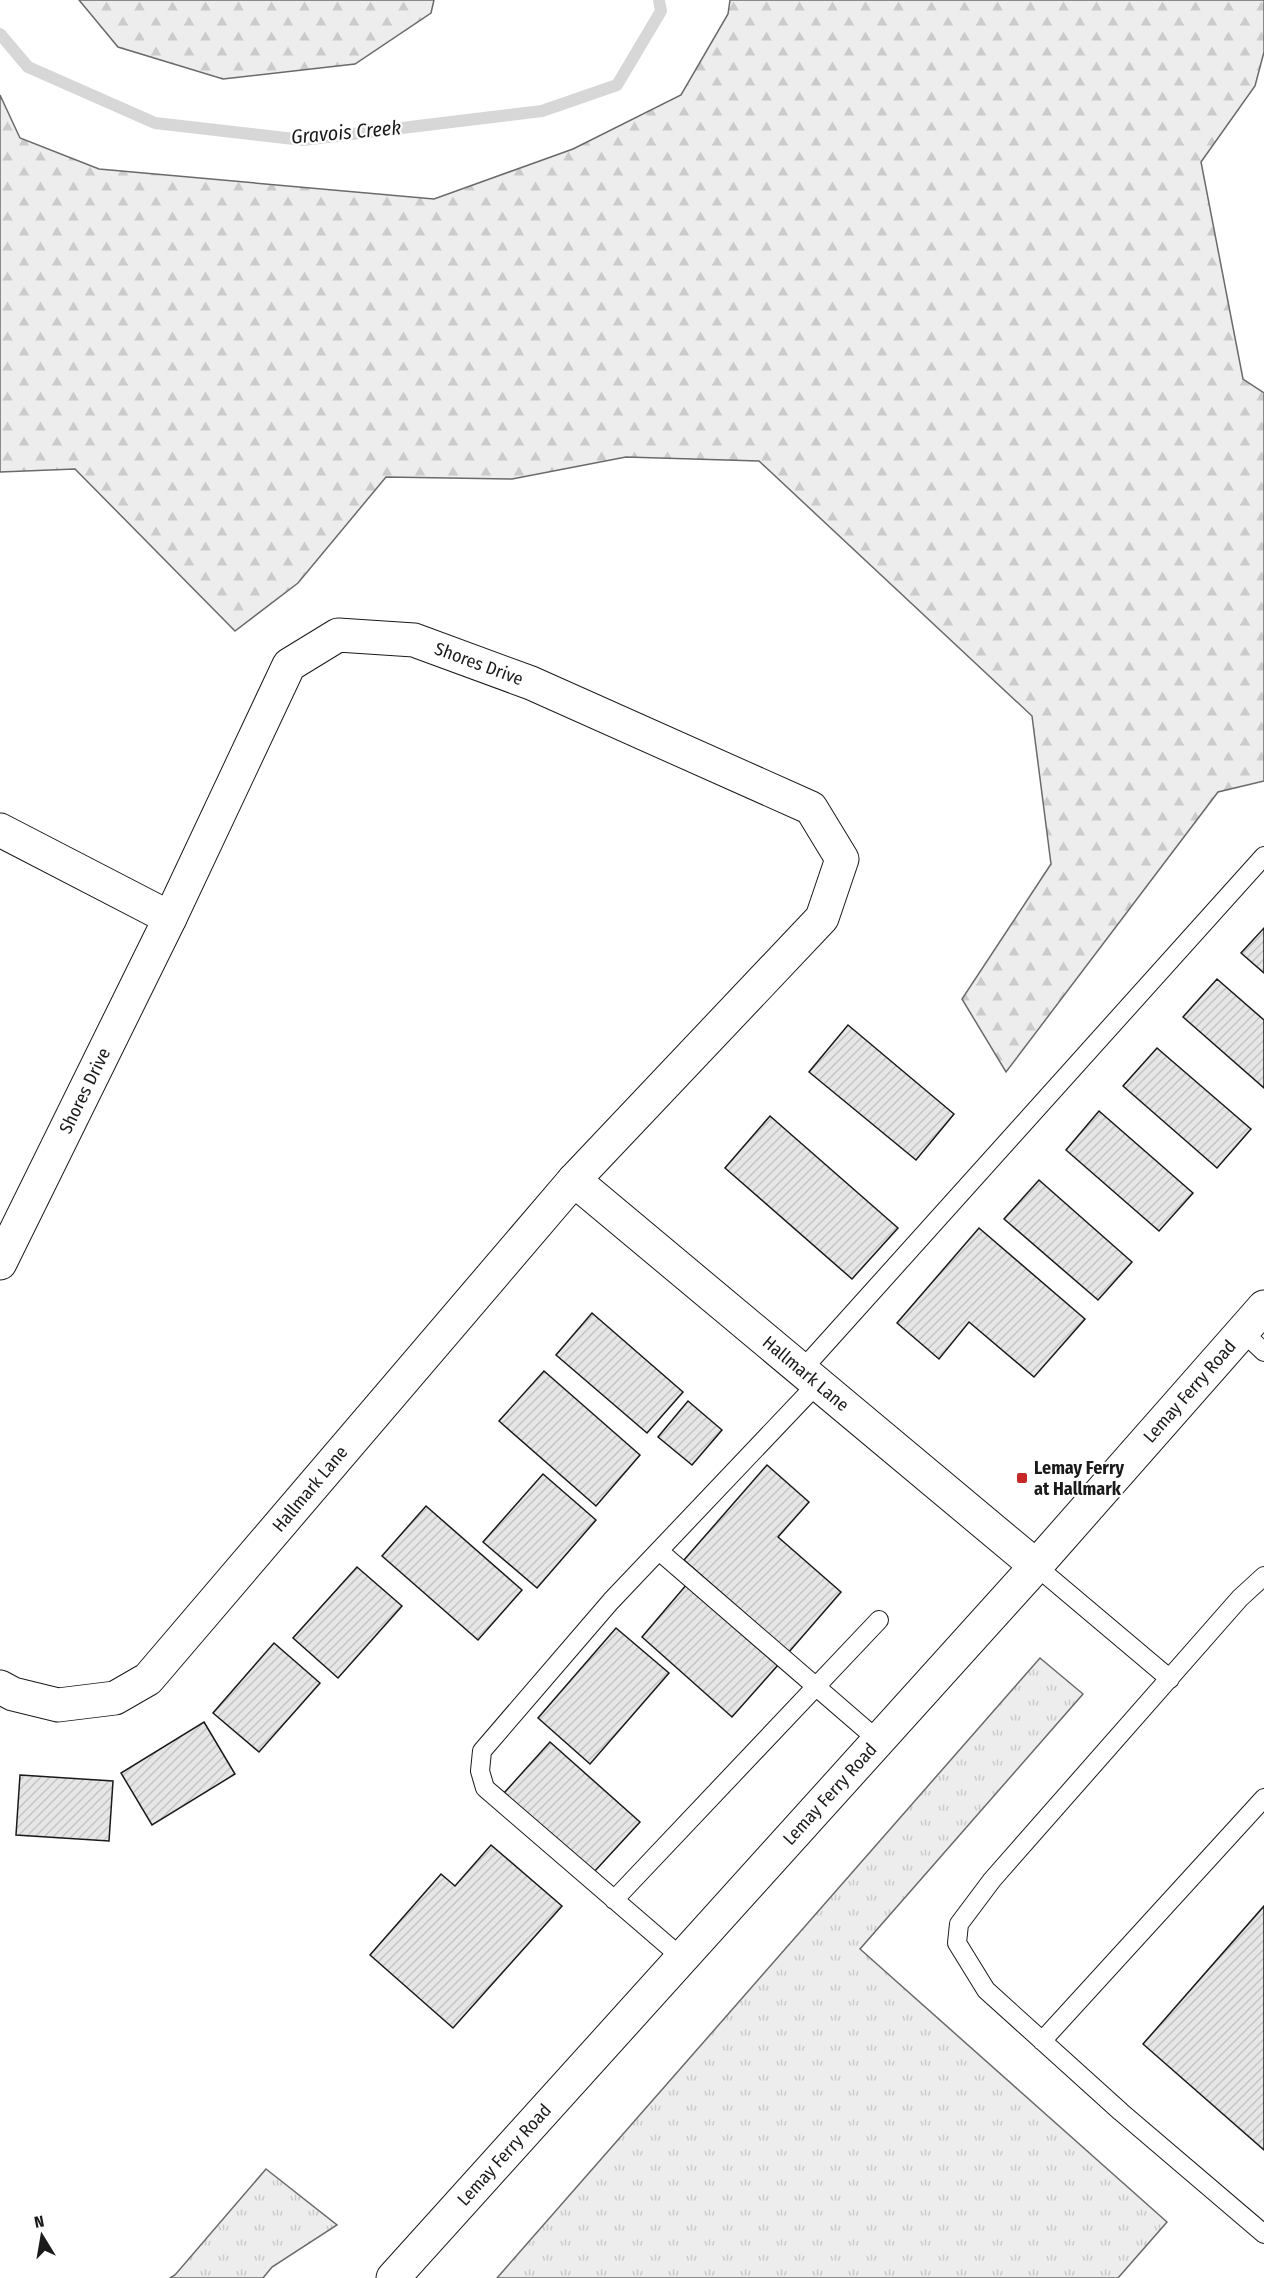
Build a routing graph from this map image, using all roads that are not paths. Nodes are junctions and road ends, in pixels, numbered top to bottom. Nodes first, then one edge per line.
1 (0, 830) edge
2 (1264, 856) edge
3 (170, 918) junction
4 (822, 918) joint
5 (574, 1180) junction
6 (0, 1263) edge
7 (1264, 1307) edge
8 (1253, 1342) edge
9 (809, 1378) junction
10 (659, 1551) junction
11 (1036, 1566) junction
12 (1264, 1576) edge
13 (879, 1620) dead end
14 (1170, 1679) junction
15 (0, 1687) edge
16 (816, 1687) junction
17 (879, 1741) junction
18 (1260, 1808) edge
19 (614, 1900) junction
20 (681, 1957) junction
21 (1041, 2041) junction
22 (1264, 2234) edge
23 (393, 2278) edge

1 - 3 street
2 - 9 lane
3 - 4 street, Shores Drive
3 - 6 street, Shores Drive
4 - 5 street, Hallmark Lane
5 - 9 street, Hallmark Lane
5 - 15 street, Hallmark Lane
7 - 8 street, Lemay Ferry Road
8 - 11 street, Lemay Ferry Road
9 - 10 lane
9 - 11 street, Hallmark Lane
10 - 16 lane
10 - 19 lane
11 - 14 lane
11 - 17 street, Lemay Ferry Road
12 - 14 lane
13 - 16 lane
14 - 21 lane
16 - 17 lane
16 - 19 lane
17 - 20 street, Lemay Ferry Road
18 - 21 lane
19 - 20 lane
20 - 23 street, Lemay Ferry Road
21 - 22 lane

